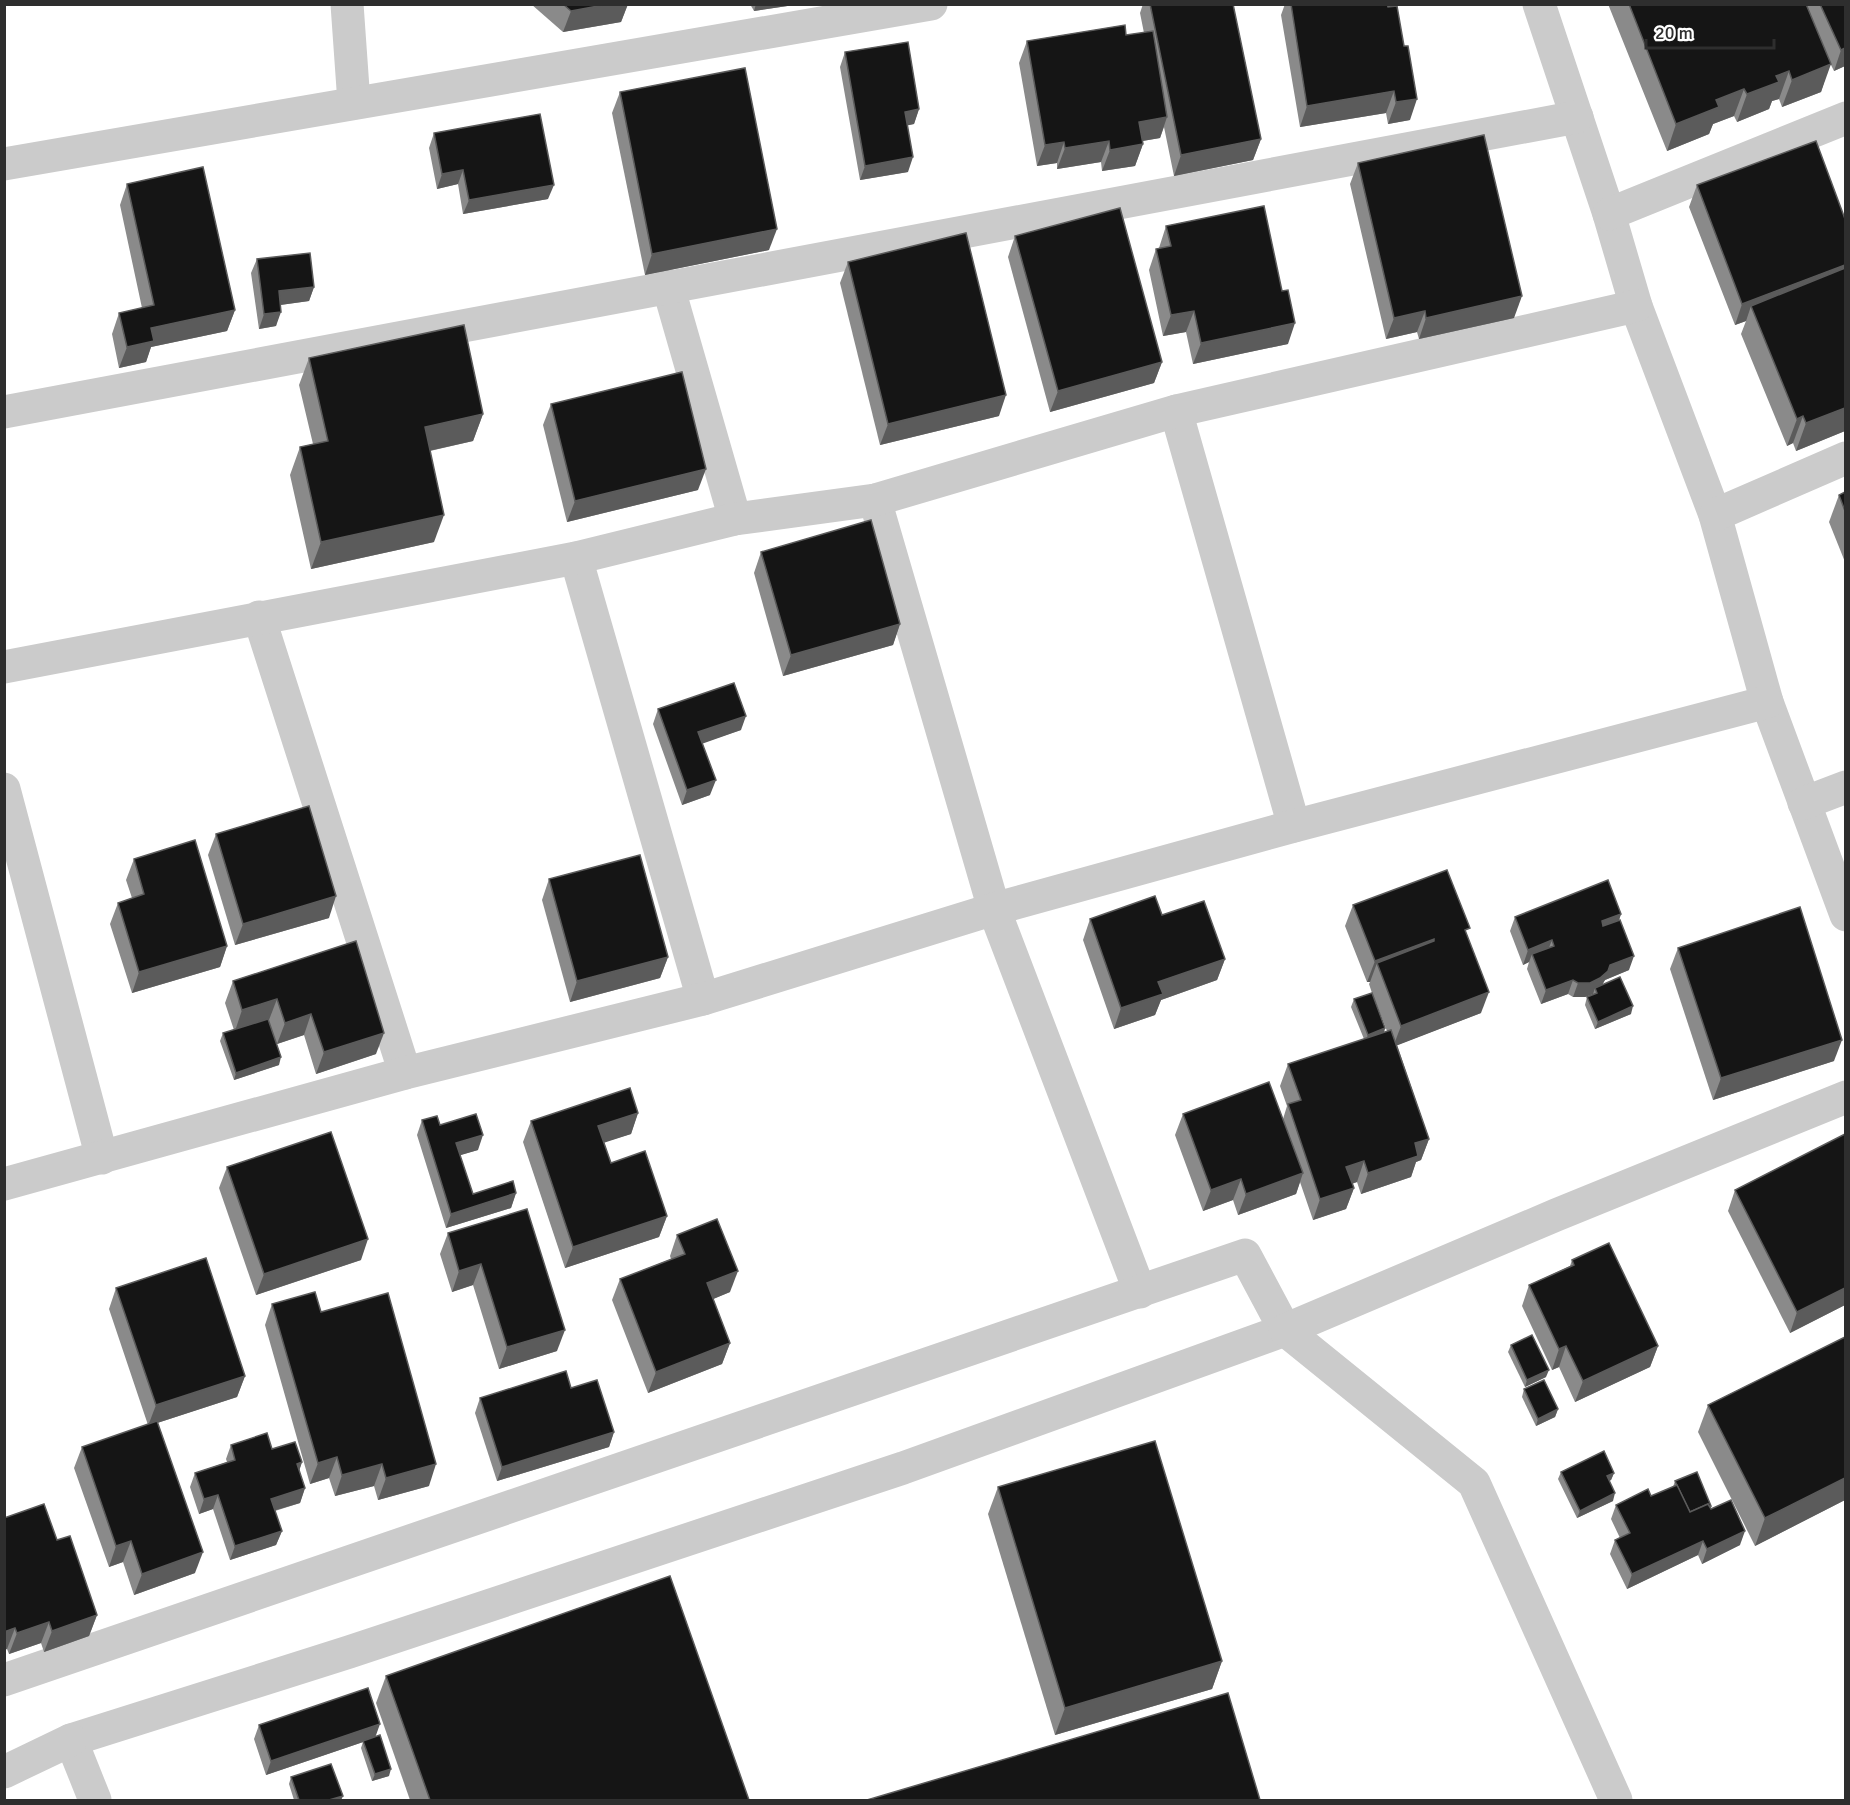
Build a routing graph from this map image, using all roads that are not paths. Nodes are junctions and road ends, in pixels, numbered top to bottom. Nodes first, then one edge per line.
1 (347, 4) edge
2 (931, 4) edge
3 (1539, 4) edge
4 (354, 104) junction
5 (1576, 117) junction
6 (1845, 117) edge
7 (4, 164) edge
8 (1609, 214) junction
9 (668, 286) junction
10 (1636, 306) junction
11 (1176, 411) junction
12 (4, 412) edge
13 (1845, 458) edge
14 (875, 500) junction
15 (1715, 515) junction
16 (735, 519) junction
17 (576, 558) junction
18 (259, 617) junction
19 (4, 667) edge
20 (1767, 702) junction
21 (1845, 787) edge
22 (4, 789) edge
23 (1804, 802) junction
24 (1294, 826) junction
25 (994, 909) junction
26 (1845, 915) edge
27 (703, 999) junction
28 (405, 1073) junction
29 (1845, 1097) edge
30 (102, 1158) junction
31 (4, 1184) edge
32 (1140, 1292) junction
33 (1285, 1330) junction
34 (4, 1680) edge
35 (71, 1740) junction
36 (4, 1772) edge
37 (95, 1800) edge
38 (1616, 1800) edge

1 - 4 street
2 - 4 street
3 - 5 street
4 - 7 street
5 - 8 street
5 - 9 street
6 - 8 street
8 - 10 street
9 - 12 street
9 - 16 street
10 - 11 street
10 - 15 street
11 - 14 street
11 - 24 street
13 - 15 street
14 - 16 street
14 - 25 street
15 - 20 street
16 - 17 street
17 - 18 street
17 - 27 street
18 - 19 street
18 - 28 street
20 - 23 street
20 - 24 street
21 - 23 street
22 - 30 street
23 - 26 street
24 - 25 street
25 - 27 street
25 - 32 street
27 - 28 street
28 - 30 street
29 - 33 street
30 - 31 street
32 - 33 street
32 - 34 street
33 - 35 street
33 - 38 street
35 - 36 street
35 - 37 street

